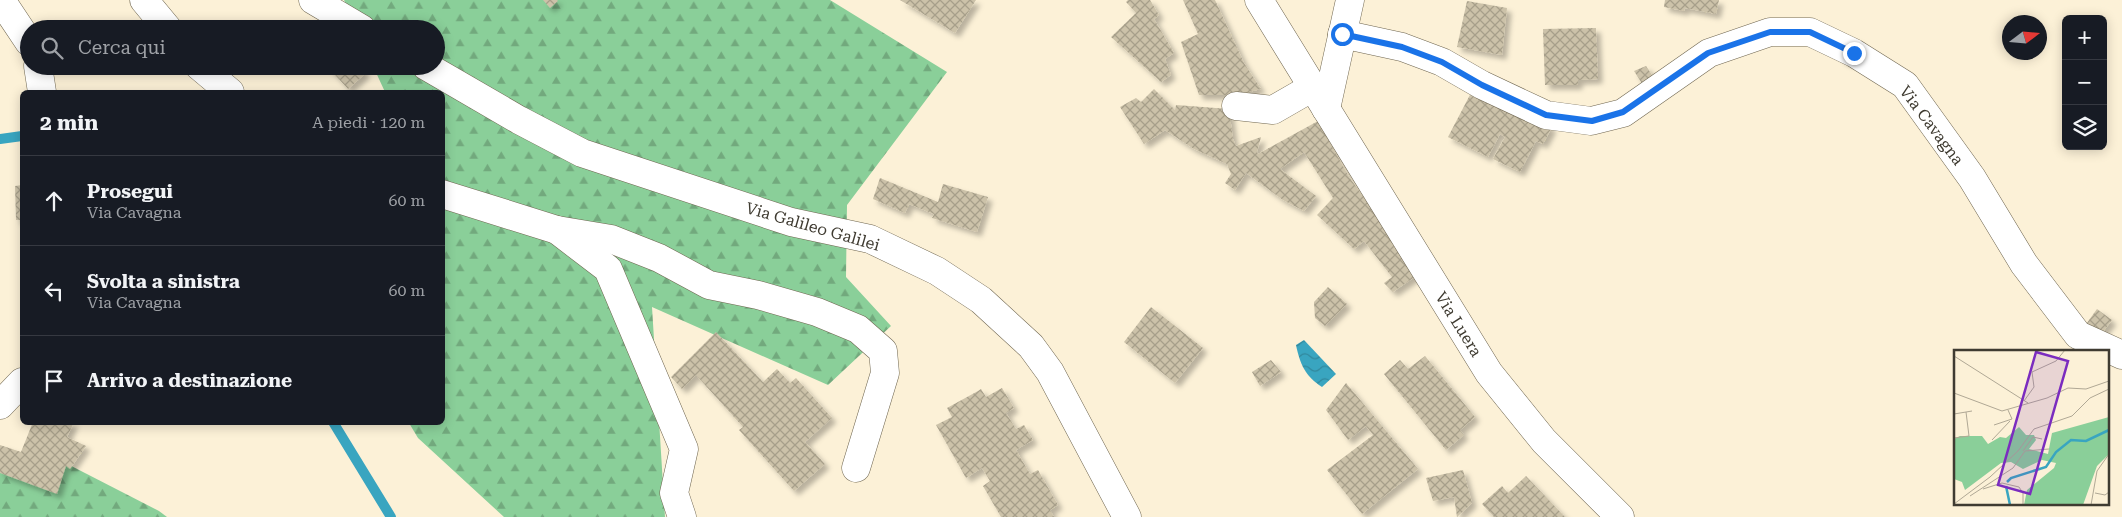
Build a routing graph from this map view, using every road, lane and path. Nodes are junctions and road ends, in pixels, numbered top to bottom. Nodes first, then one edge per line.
1 (1, 0) edge
2 (144, 0) edge
3 (313, 0) edge
4 (1259, 0) edge
5 (1350, 0) edge
6 (161, 20) edge
7 (347, 20) edge
8 (20, 28) edge
9 (1342, 34) junction
10 (210, 75) edge
11 (441, 75) edge
12 (228, 90) edge
13 (1319, 98) junction
14 (1236, 106) dead end
15 (445, 195) edge
16 (557, 230) junction
17 (2122, 355) edge
18 (20, 384) edge
19 (0, 405) edge
20 (856, 468) dead end
21 (682, 517) edge
22 (1127, 517) edge
23 (1620, 517) edge

1 - 8 street
2 - 6 street
3 - 7 street
4 - 13 street, Via Luera
5 - 9 street
9 - 13 street
9 - 17 street, Via Cavagna
10 - 12 street
11 - 22 street, Via Galileo Galilei
13 - 14 street
13 - 23 street, Via Luera
15 - 16 street
16 - 20 street
16 - 21 street
18 - 19 street

